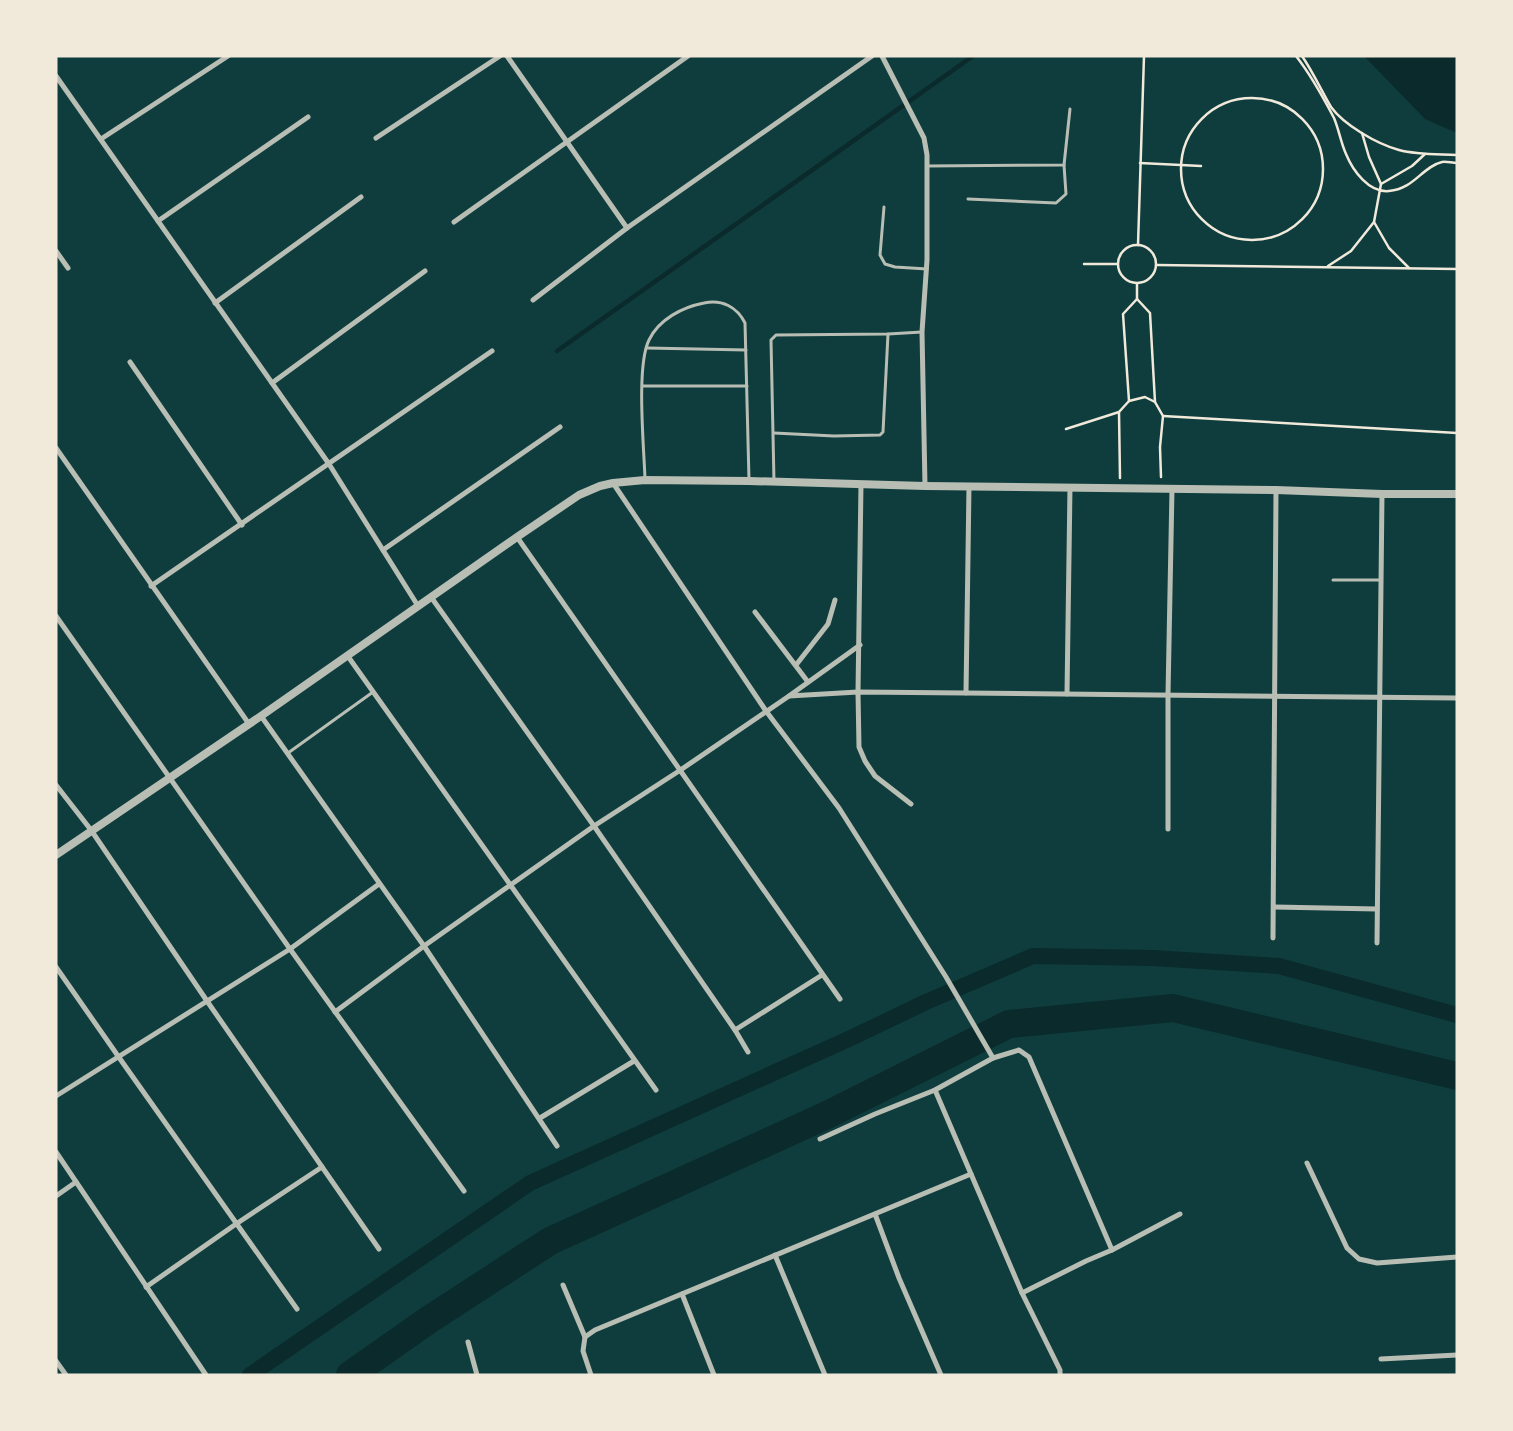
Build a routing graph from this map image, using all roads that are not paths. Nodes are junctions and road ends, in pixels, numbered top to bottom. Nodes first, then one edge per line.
1 (228, 56) edge
2 (500, 56) edge
3 (507, 56) edge
4 (688, 56) edge
5 (872, 56) edge
6 (882, 56) edge
7 (56, 76) edge
8 (1070, 109) dead end
9 (308, 117) dead end
10 (376, 138) dead end
11 (101, 139) junction
12 (566, 142) junction
13 (1064, 165) junction
14 (927, 166) junction
15 (361, 197) dead end
16 (968, 199) dead end
17 (884, 207) dead end
18 (158, 221) junction
19 (454, 222) dead end
20 (627, 228) junction
21 (56, 251) edge
22 (68, 268) dead end
23 (927, 269) junction
24 (425, 271) dead end
25 (533, 300) dead end
26 (214, 303) junction
27 (922, 332) junction
28 (888, 334) junction
29 (647, 348) junction
30 (492, 350) dead end
31 (746, 350) junction
32 (130, 362) dead end
33 (272, 384) junction
34 (643, 386) junction
35 (747, 386) junction
36 (560, 427) dead end
37 (774, 432) junction
38 (56, 448) edge
39 (329, 464) junction
40 (645, 480) junction
41 (749, 481) junction
42 (774, 482) junction
43 (613, 483) junction
44 (861, 484) junction
45 (925, 486) junction
46 (969, 486) junction
47 (1070, 487) junction
48 (1172, 489) junction
49 (1276, 490) junction
50 (1382, 494) junction
51 (1457, 494) edge
52 (242, 525) junction
53 (516, 536) junction
54 (383, 550) junction
55 (1333, 580) dead end
56 (1380, 580) junction
57 (151, 586) junction
58 (431, 597) junction
59 (835, 600) dead end
60 (418, 606) junction
61 (754, 612) dead end
62 (56, 616) edge
63 (860, 645) junction
64 (347, 655) junction
65 (796, 665) junction
66 (808, 682) junction
67 (373, 691) junction
68 (858, 692) junction
69 (966, 693) junction
70 (1068, 694) junction
71 (1168, 695) junction
72 (789, 696) junction
73 (1276, 696) junction
74 (1379, 696) junction
75 (1457, 698) edge
76 (766, 711) junction
77 (261, 716) junction
78 (249, 724) junction
79 (288, 753) junction
80 (679, 771) junction
81 (170, 778) junction
82 (56, 785) edge
83 (911, 804) dead end
84 (594, 826) junction
85 (91, 830) junction
86 (1168, 830) dead end
87 (56, 855) edge
88 (379, 884) junction
89 (510, 884) junction
90 (1274, 907) junction
91 (1377, 909) junction
92 (1273, 938) dead end
93 (1377, 943) dead end
94 (424, 946) junction
95 (290, 949) junction
96 (56, 967) edge
97 (822, 975) junction
98 (840, 999) dead end
99 (207, 1001) junction
100 (336, 1012) junction
101 (735, 1030) junction
102 (748, 1052) dead end
103 (118, 1056) junction
104 (992, 1057) junction
105 (634, 1061) junction
106 (656, 1090) dead end
107 (935, 1090) junction
108 (56, 1096) edge
109 (540, 1118) junction
110 (820, 1139) dead end
111 (557, 1146) dead end
112 (56, 1152) edge
113 (1307, 1163) dead end
114 (322, 1167) junction
115 (971, 1174) junction
116 (76, 1182) junction
117 (464, 1192) dead end
118 (56, 1196) edge
119 (875, 1214) junction
120 (1180, 1214) dead end
121 (236, 1224) junction
122 (379, 1249) dead end
123 (1112, 1250) junction
124 (775, 1256) junction
125 (1457, 1257) edge
126 (562, 1285) dead end
127 (146, 1287) junction
128 (1022, 1293) junction
129 (682, 1294) junction
130 (298, 1310) dead end
131 (585, 1338) junction
132 (468, 1342) dead end
133 (1457, 1355) edge
134 (1382, 1359) dead end
135 (56, 1361) edge
136 (66, 1375) edge
137 (206, 1375) edge
138 (477, 1375) edge
139 (591, 1375) edge
140 (714, 1375) edge
141 (826, 1375) edge
142 (941, 1375) edge
143 (1060, 1375) edge

1 - 11 street
2 - 10 street
3 - 12 street
4 - 12 street
5 - 20 street
6 - 14 street
7 - 11 street
8 - 13 lane
9 - 18 street
11 - 18 street
12 - 19 street
12 - 20 street
13 - 14 lane
13 - 16 lane
14 - 23 street
15 - 26 street
17 - 23 lane
18 - 26 street
20 - 25 street
21 - 22 street
23 - 27 street
24 - 33 street
26 - 33 street
27 - 28 lane
27 - 45 street
28 - 37 lane
28 - 37 lane
29 - 31 lane
29 - 31 lane
29 - 34 lane
30 - 39 street
31 - 35 lane
32 - 52 street
33 - 39 street
34 - 35 lane
34 - 40 lane
35 - 41 lane
36 - 54 street
37 - 42 lane
38 - 57 street
39 - 52 street
39 - 54 street
40 - 41 street
40 - 43 street
41 - 42 street
42 - 44 street
43 - 53 street
43 - 76 street
44 - 45 street
44 - 63 street
45 - 46 street
46 - 47 street
46 - 69 street
47 - 48 street
47 - 70 street
48 - 49 street
48 - 71 street
49 - 50 street
49 - 73 street
50 - 51 street
50 - 56 street
52 - 57 street
53 - 58 street
53 - 80 street
54 - 60 street
55 - 56 lane
56 - 74 street
57 - 78 street
58 - 60 street
58 - 84 street
59 - 65 street
60 - 64 street
61 - 65 street
62 - 81 street
63 - 66 street
63 - 68 street
64 - 67 street
64 - 77 street
65 - 66 street
66 - 72 street
67 - 79 lane
67 - 89 street
68 - 69 street
68 - 72 street
68 - 83 street
69 - 70 street
70 - 71 street
71 - 73 street
71 - 86 street
72 - 76 street
73 - 74 street
73 - 90 street
74 - 75 street
74 - 91 street
76 - 80 street
76 - 104 street
77 - 78 street
77 - 79 street
78 - 81 street
79 - 88 street
80 - 84 street
80 - 97 street
81 - 85 street
81 - 95 street
82 - 85 street
84 - 89 street
84 - 101 street
85 - 87 street
85 - 99 street
88 - 94 street
88 - 95 street
89 - 94 street
89 - 105 street
90 - 91 street
90 - 92 street
91 - 93 street
94 - 100 street
94 - 109 street
95 - 99 street
95 - 100 street
96 - 103 street
97 - 98 street
97 - 101 street
99 - 103 street
99 - 114 street
100 - 117 street
101 - 102 street
103 - 108 street
103 - 121 street
104 - 107 street
104 - 123 street
105 - 106 street
105 - 109 street
107 - 110 street
107 - 115 street
109 - 111 street
112 - 116 street
113 - 125 street
114 - 121 street
114 - 122 street
115 - 119 street
115 - 128 street
116 - 118 street
116 - 127 street
119 - 124 street
119 - 142 street
120 - 123 street
121 - 127 street
121 - 130 street
123 - 128 street
124 - 129 street
124 - 141 street
126 - 131 street
127 - 137 street
128 - 143 street
129 - 131 street
129 - 140 street
131 - 139 street
132 - 138 street
133 - 134 street
135 - 136 street

